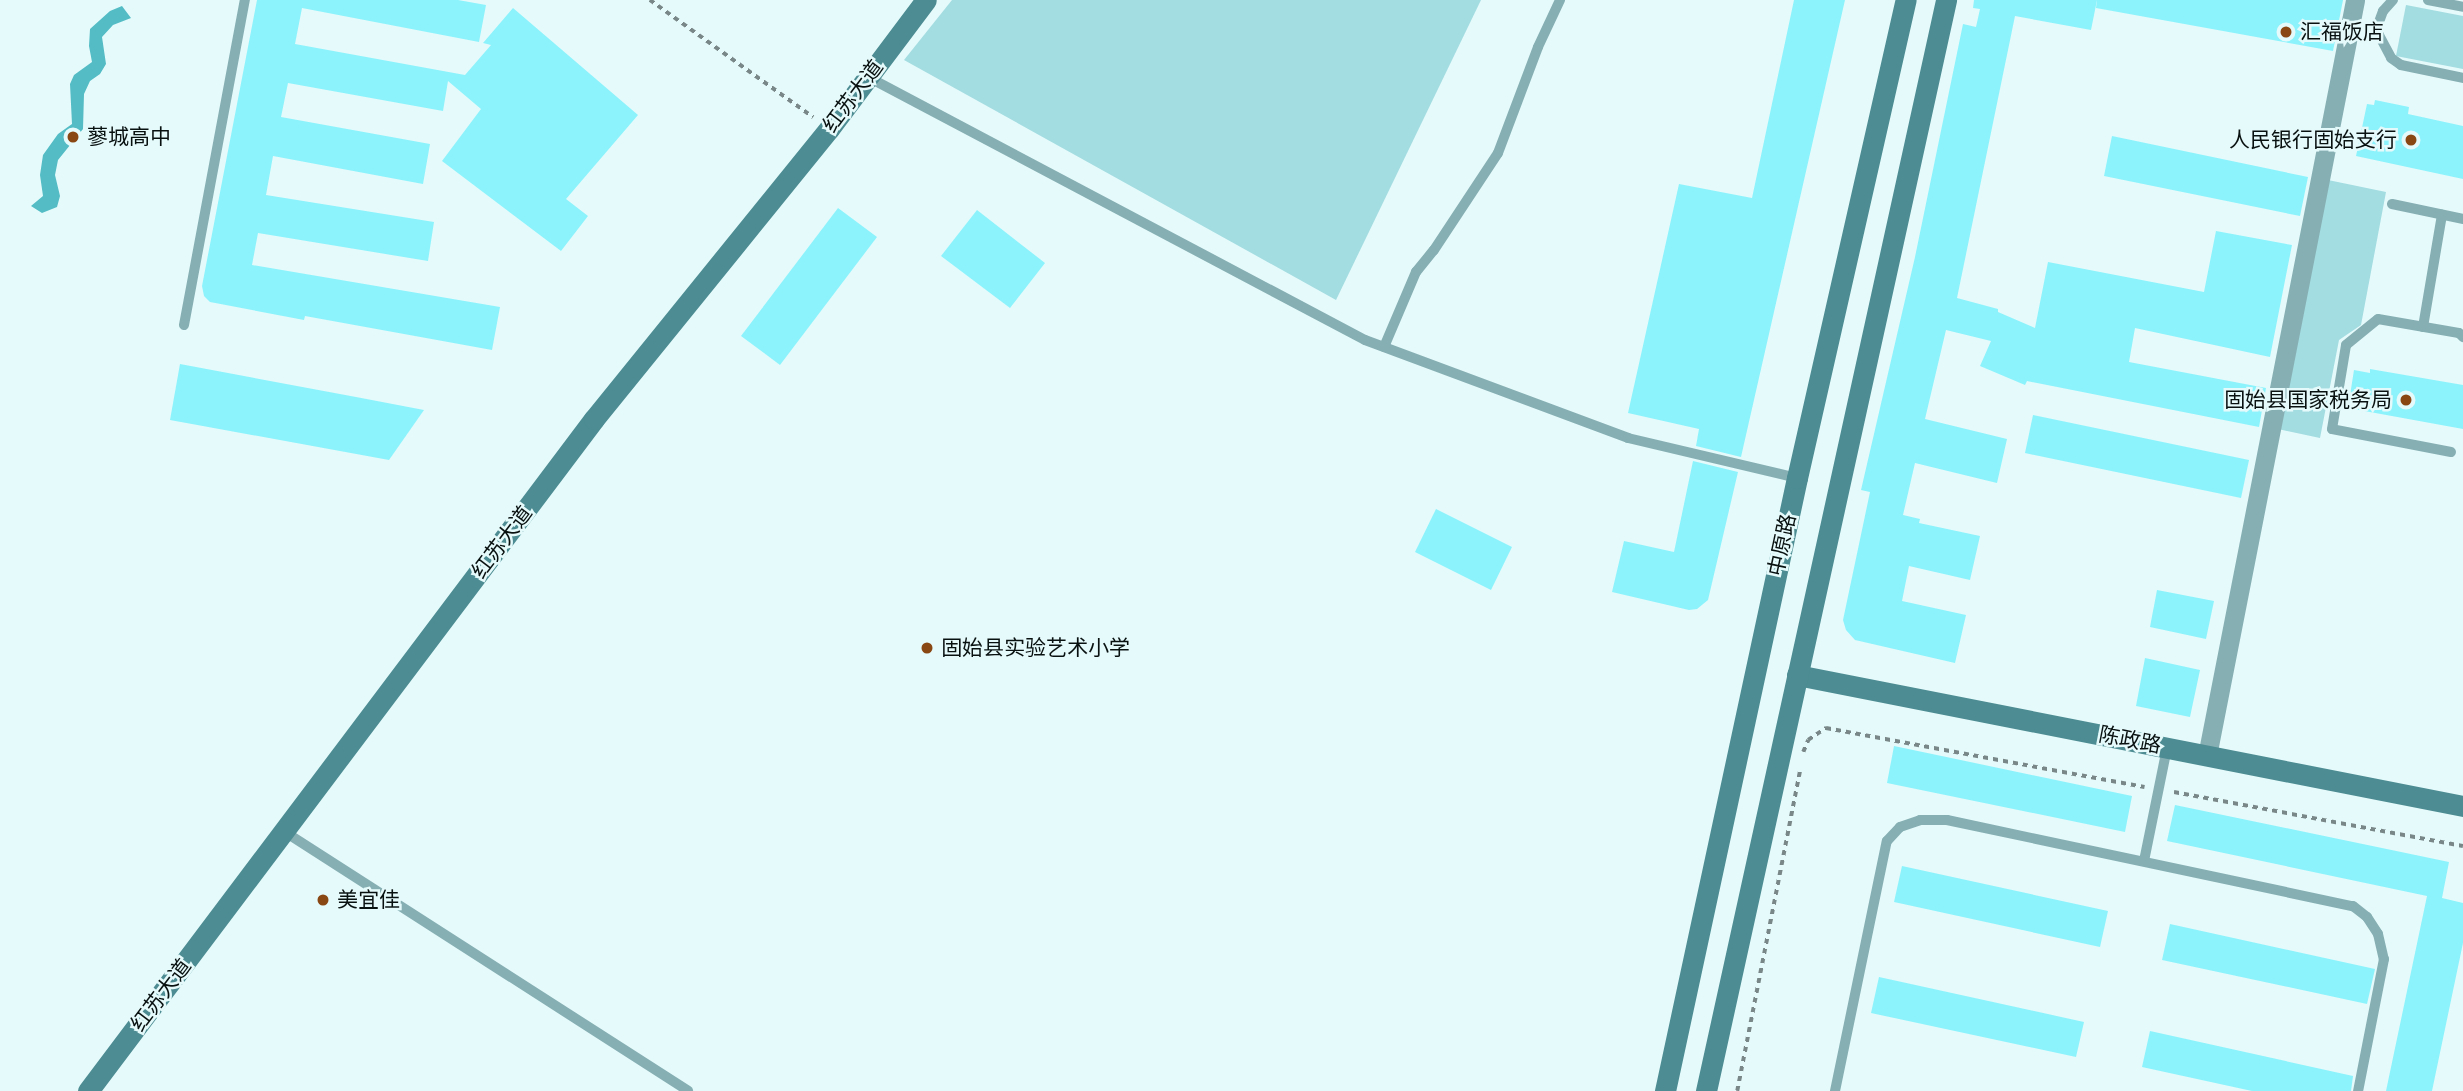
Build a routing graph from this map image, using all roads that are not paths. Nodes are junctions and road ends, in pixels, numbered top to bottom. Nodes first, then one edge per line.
1 (245, 0) edge
2 (926, 0) edge
3 (1560, 0) edge
4 (1906, 0) edge
5 (1946, 0) edge
6 (2355, 0) edge
7 (2393, 0) edge
8 (2428, 0) edge
9 (2463, 7) edge
10 (868, 77) junction
11 (2463, 78) edge
12 (2392, 204) dead end
13 (2442, 215) junction
14 (2463, 219) edge
15 (184, 324) dead end
16 (2423, 327) junction
17 (2463, 337) edge
18 (1384, 347) junction
19 (2451, 452) dead end
20 (1797, 478) junction
21 (1797, 675) junction
22 (2167, 748) junction
23 (2207, 755) junction
24 (2463, 806) edge
25 (285, 832) junction
26 (2144, 861) junction
27 (88, 1091) edge
28 (688, 1091) edge
29 (1665, 1091) edge
30 (1706, 1091) edge
31 (1835, 1091) edge
32 (2358, 1091) edge

1 - 15 lane
2 - 10 main road, 红苏大道
3 - 18 lane
4 - 20 main road, 中原路
5 - 21 main road, 中原路
6 - 23 street
7 - 11 lane
8 - 9 lane
10 - 18 lane
10 - 25 main road, 红苏大道
12 - 13 lane
13 - 14 lane
13 - 16 lane
16 - 17 lane
16 - 19 lane
18 - 20 lane
20 - 29 main road, 中原路
21 - 22 main road, 陈政路
21 - 30 main road, 中原路
22 - 23 main road, 陈政路
22 - 26 lane
23 - 24 main road, 陈政路
25 - 27 main road, 红苏大道
25 - 28 lane
26 - 31 lane
26 - 32 lane

